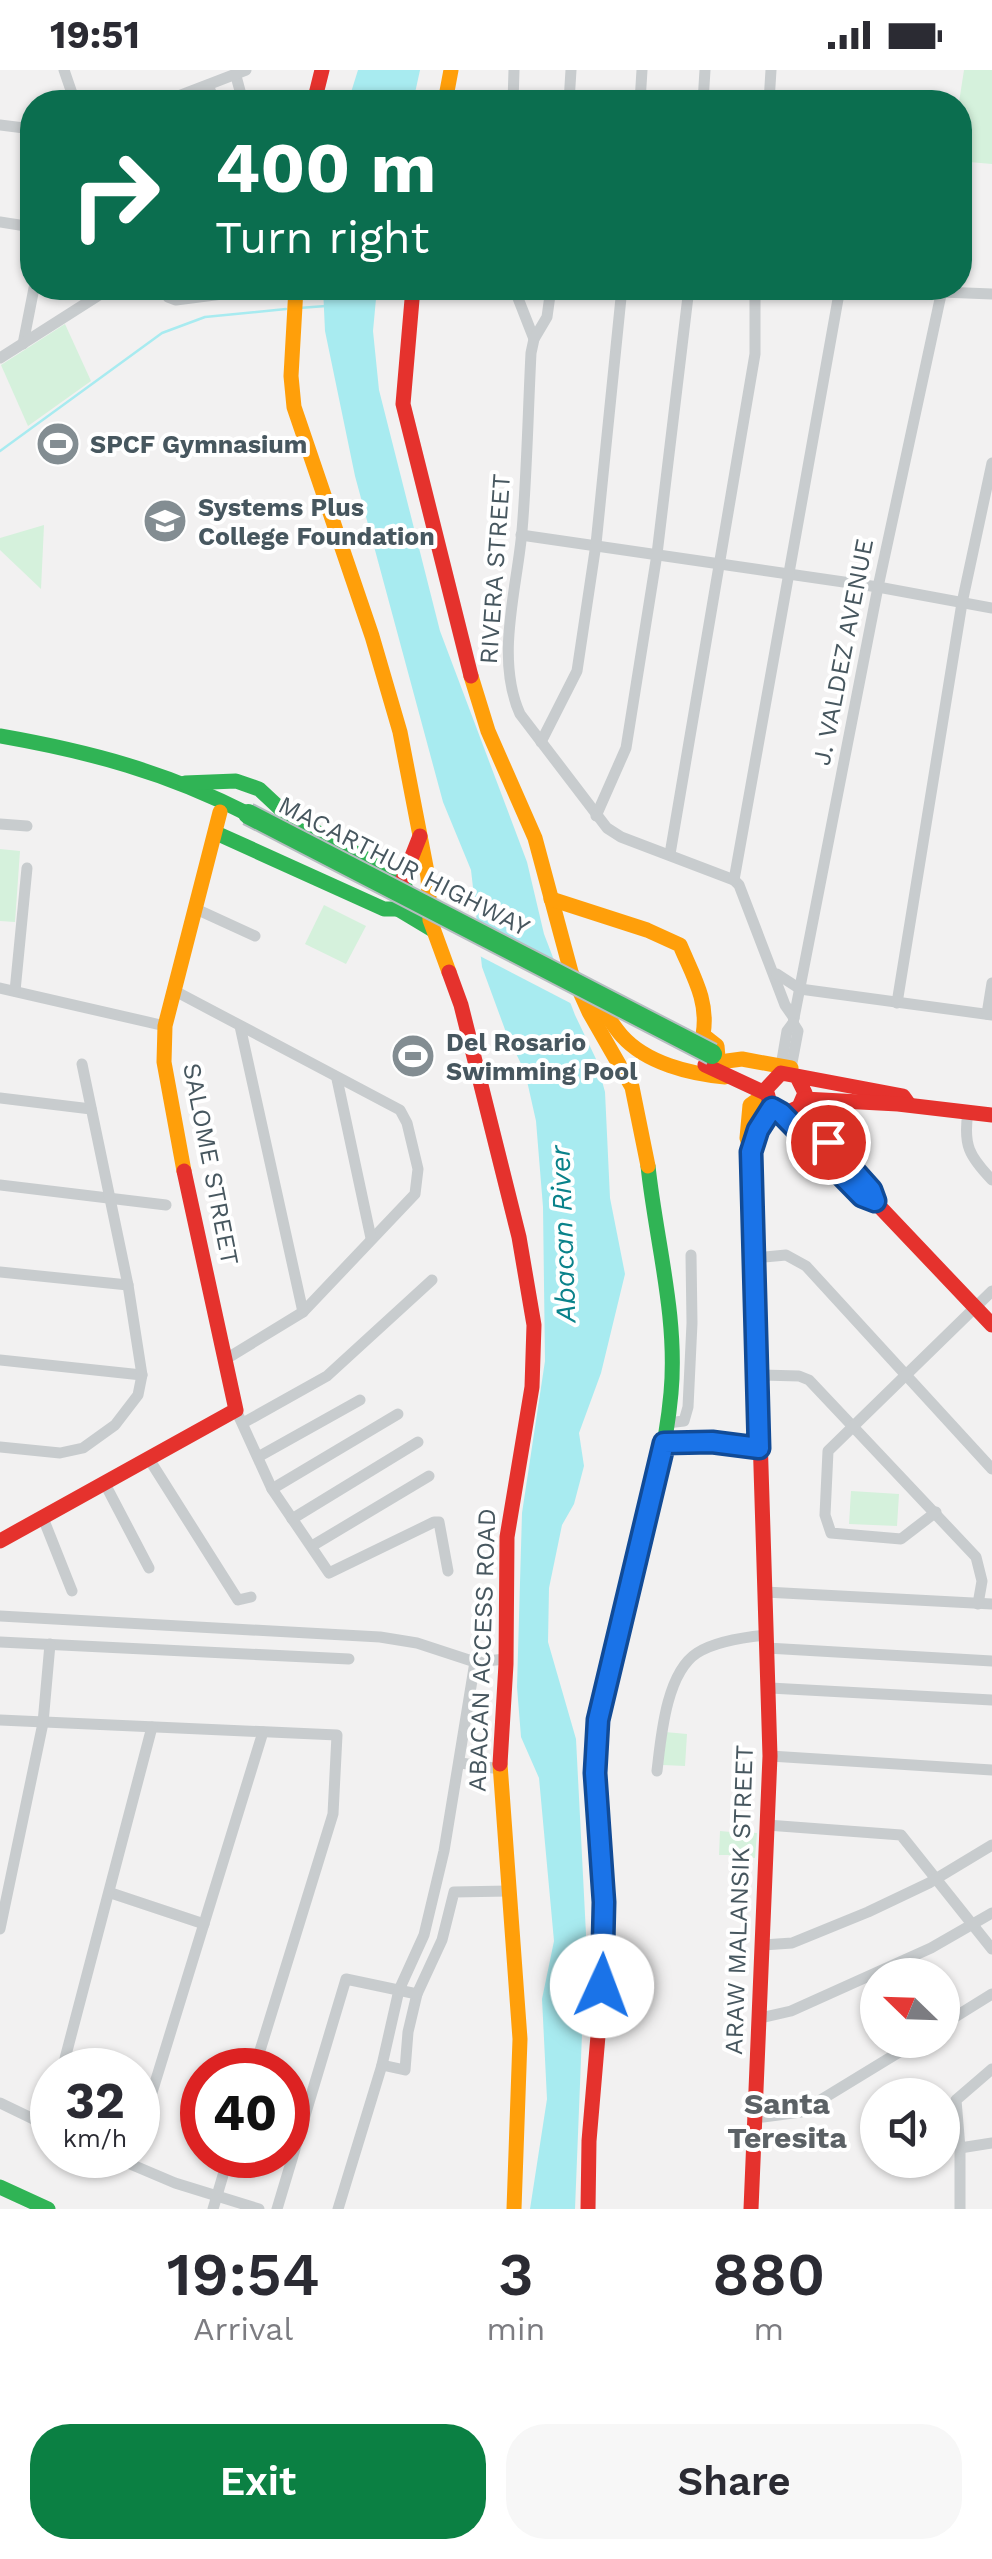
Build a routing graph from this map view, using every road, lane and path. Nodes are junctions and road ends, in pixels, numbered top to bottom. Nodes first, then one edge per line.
1 (241, 73) edge
2 (208, 85) junction
3 (195, 90) edge
4 (210, 90) edge
5 (32, 300) edge
6 (92, 300) edge
7 (295, 300) edge
8 (412, 300) edge
9 (519, 300) edge
10 (550, 300) edge
11 (621, 300) edge
12 (688, 300) edge
13 (756, 300) edge
14 (838, 300) edge
15 (940, 300) edge
16 (534, 339) junction
17 (24, 344) junction
18 (0, 358) edge
19 (992, 463) edge
20 (521, 536) junction
21 (596, 544) junction
22 (657, 554) junction
23 (720, 564) junction
24 (789, 575) junction
25 (878, 588) junction
26 (962, 603) junction
27 (992, 608) edge
28 (0, 736) edge
29 (541, 742) junction
30 (0, 745) edge
31 (185, 783) junction
32 (252, 786) junction
33 (596, 816) junction
34 (234, 822) junction
35 (0, 824) edge
36 (26, 826) dead end
37 (420, 836) junction
38 (670, 854) junction
39 (26, 868) dead end
40 (403, 879) junction
41 (734, 880) junction
42 (551, 899) junction
43 (398, 908) junction
44 (196, 909) junction
45 (432, 930) junction
46 (256, 936) dead end
47 (774, 971) junction
48 (992, 983) edge
49 (0, 988) edge
50 (800, 989) junction
51 (16, 990) junction
52 (175, 991) junction
53 (898, 1002) junction
54 (597, 1011) junction
55 (990, 1014) edge
56 (794, 1020) junction
57 (164, 1026) junction
58 (240, 1026) junction
59 (718, 1063) junction
60 (82, 1064) dead end
61 (337, 1078) junction
62 (782, 1090) junction
63 (846, 1092) junction
64 (0, 1098) edge
65 (91, 1109) junction
66 (968, 1112) junction
67 (992, 1115) edge
68 (828, 1142) junction
69 (992, 1180) edge
70 (0, 1185) edge
71 (108, 1198) junction
72 (875, 1201) junction
73 (166, 1205) dead end
74 (370, 1238) junction
75 (691, 1255) dead end
76 (756, 1258) junction
77 (0, 1272) edge
78 (432, 1280) dead end
79 (128, 1285) junction
80 (992, 1291) edge
81 (976, 1308) junction
82 (304, 1312) junction
83 (992, 1325) edge
84 (226, 1359) junction
85 (0, 1360) edge
86 (758, 1374) junction
87 (142, 1375) junction
88 (906, 1375) junction
89 (360, 1400) dead end
90 (398, 1414) dead end
91 (240, 1416) junction
92 (855, 1425) junction
93 (666, 1433) junction
94 (418, 1442) dead end
95 (0, 1447) edge
96 (759, 1448) junction
97 (258, 1457) junction
98 (149, 1459) junction
99 (992, 1468) edge
100 (429, 1476) dead end
101 (105, 1484) junction
102 (272, 1489) junction
103 (936, 1512) junction
104 (42, 1518) junction
105 (292, 1519) junction
106 (0, 1541) edge
107 (312, 1546) junction
108 (148, 1568) dead end
109 (448, 1571) dead end
110 (72, 1591) dead end
111 (765, 1592) junction
112 (252, 1596) dead end
113 (978, 1604) junction
114 (992, 1604) edge
115 (0, 1616) edge
116 (116, 1621) junction
117 (0, 1642) edge
118 (50, 1644) junction
119 (767, 1645) junction
120 (115, 1647) junction
121 (350, 1659) dead end
122 (506, 1660) junction
123 (475, 1662) junction
124 (992, 1662) edge
125 (770, 1688) junction
126 (992, 1700) edge
127 (0, 1720) edge
128 (43, 1722) junction
129 (152, 1727) junction
130 (263, 1732) junction
131 (770, 1756) junction
132 (461, 1763) junction
133 (500, 1768) junction
134 (992, 1770) edge
135 (657, 1771) dead end
136 (767, 1825) junction
137 (992, 1845) edge
138 (935, 1878) junction
139 (508, 1891) junction
140 (110, 1893) junction
141 (992, 1913) edge
142 (204, 1924) junction
143 (972, 1925) junction
144 (0, 1929) edge
145 (763, 1945) junction
146 (992, 1949) edge
147 (399, 1990) junction
148 (417, 1994) junction
149 (992, 1994) edge
150 (960, 2014) edge
151 (760, 2018) junction
152 (68, 2048) edge
153 (261, 2048) edge
154 (890, 2058) edge
155 (382, 2065) junction
156 (160, 2067) edge
157 (992, 2069) edge
158 (960, 2094) edge
159 (0, 2103) edge
160 (30, 2117) edge
161 (755, 2118) junction
162 (992, 2143) edge
163 (960, 2148) edge
164 (160, 2172) edge
165 (223, 2178) edge
166 (960, 2178) edge
167 (0, 2186) edge
168 (218, 2196) junction
169 (48, 2209) edge
170 (213, 2209) edge
171 (258, 2209) edge
172 (277, 2209) edge
173 (338, 2209) edge
174 (514, 2209) edge
175 (588, 2209) edge
176 (751, 2209) edge
177 (960, 2209) edge

1 - 2 street
2 - 3 street
2 - 4 street
5 - 17 street
6 - 17 street
7 - 37 main road, ABACAN ACCESS ROAD
8 - 42 main road
9 - 16 street
10 - 16 street, RIVERA STREET
11 - 21 street
12 - 22 street
13 - 23 street
14 - 24 street
15 - 25 street, J. VALDEZ AVENUE
16 - 20 street, RIVERA STREET
17 - 18 street
19 - 26 street
20 - 21 street
20 - 29 street, RIVERA STREET
21 - 22 street
21 - 29 street
22 - 23 street
22 - 33 street
23 - 24 street
23 - 38 street
24 - 25 street
24 - 41 street
25 - 26 street
25 - 50 street, J. VALDEZ AVENUE
26 - 27 street
26 - 53 street
28 - 31 main road, MACARTHUR HIGHWAY
29 - 33 street, RIVERA STREET
30 - 34 main road, MACARTHUR HIGHWAY
31 - 32 main road
31 - 34 main road, MACARTHUR HIGHWAY
32 - 34 main road, SALOME STREET
32 - 40 main road
33 - 38 street, RIVERA STREET
34 - 43 main road
34 - 44 main road, SALOME STREET
34 - 59 main road, MACARTHUR HIGHWAY, bridge
35 - 36 street
37 - 40 main road
37 - 45 main road, ABACAN ACCESS ROAD
38 - 41 street, RIVERA STREET
39 - 51 street
40 - 43 main road
41 - 47 street
42 - 54 main road
42 - 59 main road
43 - 45 main road
44 - 46 street
44 - 52 main road, SALOME STREET
45 - 122 main road, ABACAN ACCESS ROAD
47 - 50 street
47 - 56 street
48 - 55 street
49 - 51 street
50 - 53 street
50 - 56 street, J. VALDEZ AVENUE
51 - 57 street
52 - 57 main road, SALOME STREET
52 - 58 street
53 - 55 street
54 - 59 main road
54 - 93 main road
56 - 62 street, J. VALDEZ AVENUE
57 - 84 main road, SALOME STREET
58 - 61 street
58 - 82 street
59 - 62 main road, MACARTHUR HIGHWAY
60 - 65 street
61 - 74 street
61 - 74 street
62 - 63 main road, MACARTHUR HIGHWAY
62 - 63 main road
62 - 68 main road
62 - 72 main road
62 - 76 main road, ARAW MALANSIK STREET
63 - 66 main road, MACARTHUR HIGHWAY
63 - 68 main road
64 - 65 street
65 - 71 street
66 - 67 main road, MACARTHUR HIGHWAY
66 - 69 street
68 - 72 main road
70 - 71 street
71 - 73 street
71 - 79 street
72 - 81 main road
74 - 82 street
75 - 93 street
76 - 86 main road, ARAW MALANSIK STREET
76 - 88 street
77 - 79 street
78 - 91 street
79 - 87 street
80 - 81 street
81 - 83 main road
81 - 88 street
82 - 84 street
84 - 91 main road, SALOME STREET
85 - 87 street
86 - 92 street
86 - 96 main road, ARAW MALANSIK STREET
87 - 95 street
88 - 92 street
88 - 99 street
89 - 97 street
90 - 102 street
91 - 97 street
91 - 98 main road
92 - 103 street
92 - 103 street
93 - 96 main road
93 - 175 main road
94 - 105 street
96 - 111 main road, ARAW MALANSIK STREET
97 - 102 street
98 - 101 main road
98 - 112 street
100 - 107 street
101 - 104 main road
101 - 108 street
102 - 105 street
103 - 113 street
104 - 106 main road
104 - 110 street
105 - 107 street
107 - 109 street
111 - 113 street
111 - 119 main road, ARAW MALANSIK STREET
113 - 114 street
115 - 116 street
116 - 120 street
116 - 123 street
117 - 118 street
118 - 120 street
118 - 128 street
119 - 124 street
119 - 125 main road, ARAW MALANSIK STREET
119 - 135 street
120 - 121 street
122 - 123 street
122 - 133 main road, ABACAN ACCESS ROAD
123 - 132 street
125 - 126 street
125 - 131 main road, ARAW MALANSIK STREET
127 - 128 street
128 - 129 street
128 - 144 street
129 - 130 street
129 - 140 street
130 - 142 street
130 - 153 street
131 - 134 street
131 - 136 main road, ARAW MALANSIK STREET
132 - 133 street
132 - 147 street
133 - 139 main road, ABACAN ACCESS ROAD
136 - 138 street
136 - 145 main road, ARAW MALANSIK STREET
137 - 138 street
138 - 143 street
138 - 145 street
139 - 148 street
139 - 174 main road, ABACAN ACCESS ROAD
140 - 142 street
140 - 152 street
141 - 143 street
142 - 156 street
143 - 146 street
143 - 151 street
145 - 151 main road, ARAW MALANSIK STREET
147 - 148 street
147 - 155 street
147 - 172 street
148 - 155 street
149 - 150 street
151 - 161 main road, ARAW MALANSIK STREET
154 - 161 street
155 - 173 street
157 - 158 street
159 - 160 street
161 - 176 main road, ARAW MALANSIK STREET
162 - 163 street
164 - 168 street
165 - 168 street
166 - 177 street
167 - 169 main road
168 - 170 street
168 - 171 street

